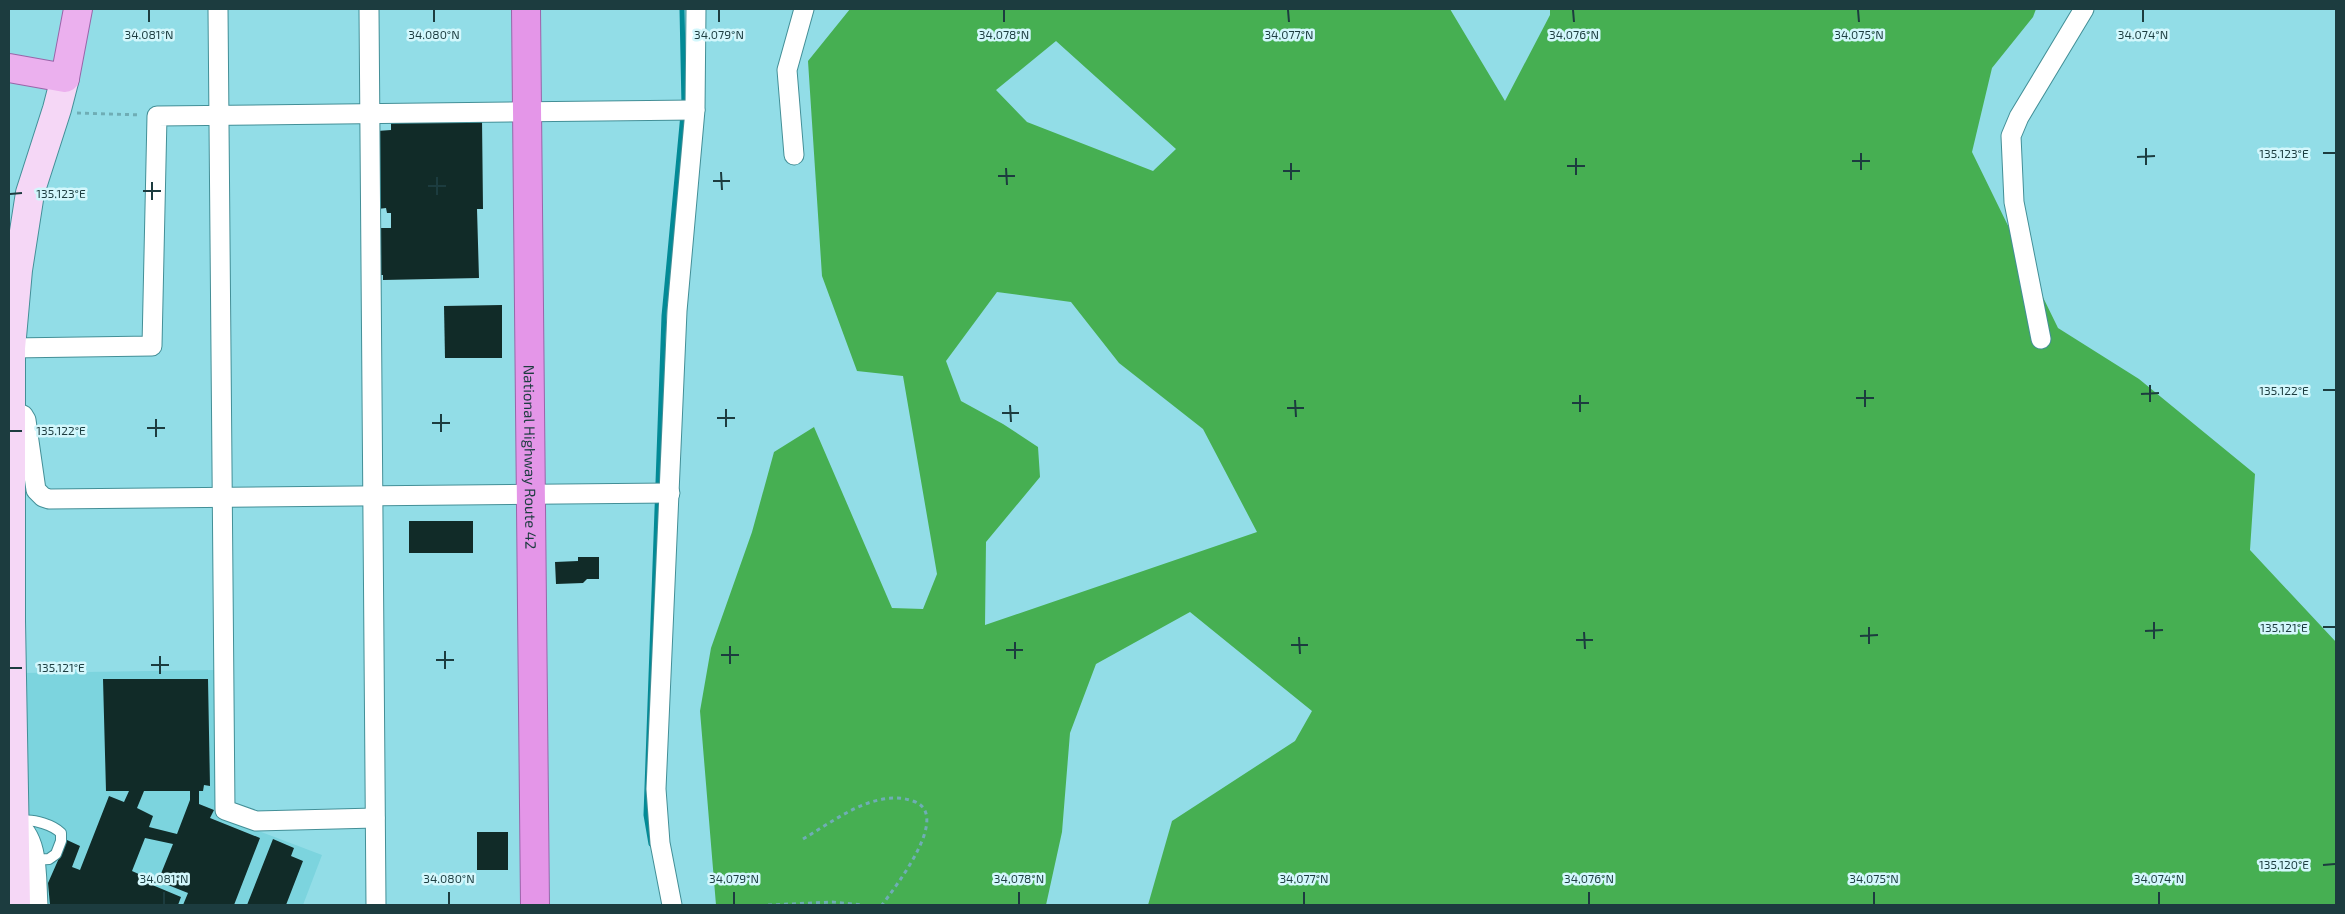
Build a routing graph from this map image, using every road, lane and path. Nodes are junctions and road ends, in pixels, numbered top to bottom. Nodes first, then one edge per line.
1 (78, 9) edge
2 (218, 9) edge
3 (369, 9) edge
4 (526, 9) edge
5 (696, 9) edge
6 (804, 9) edge
7 (2084, 9) edge
8 (9, 68) edge
9 (58, 77) junction
10 (57, 109) junction
11 (695, 110) junction
12 (527, 112) junction
13 (370, 113) junction
14 (218, 114) junction
15 (157, 116) junction
16 (794, 155) dead end
17 (2041, 339) dead end
18 (11, 348) junction
19 (10, 410) junction
20 (670, 493) junction
21 (531, 496) junction
22 (221, 497) junction
23 (373, 497) junction
24 (376, 818) junction
25 (17, 824) junction
26 (803, 839) dead end
27 (34, 860) junction
28 (16, 905) edge
29 (38, 905) edge
30 (376, 905) edge
31 (535, 905) edge
32 (672, 905) edge
33 (768, 905) edge
34 (863, 905) edge
35 (882, 905) edge

1 - 9 main road
2 - 14 street
3 - 13 street
4 - 12 highway, National Highway Route 42
5 - 11 street
6 - 16 street
7 - 17 street
8 - 9 main road
9 - 10 main road
10 - 15 path
10 - 18 main road
11 - 12 street
11 - 20 street
12 - 13 street
12 - 21 highway, National Highway Route 42
13 - 14 street
13 - 23 street
14 - 15 street
14 - 22 street
15 - 18 street
18 - 19 main road
19 - 22 street
19 - 25 main road
20 - 21 street
20 - 32 street
21 - 23 street
21 - 31 highway, National Highway Route 42
22 - 23 street
22 - 24 street
23 - 24 street
24 - 30 street
25 - 27 street
25 - 27 lane
25 - 28 main road
26 - 35 path
27 - 29 street
33 - 34 path

